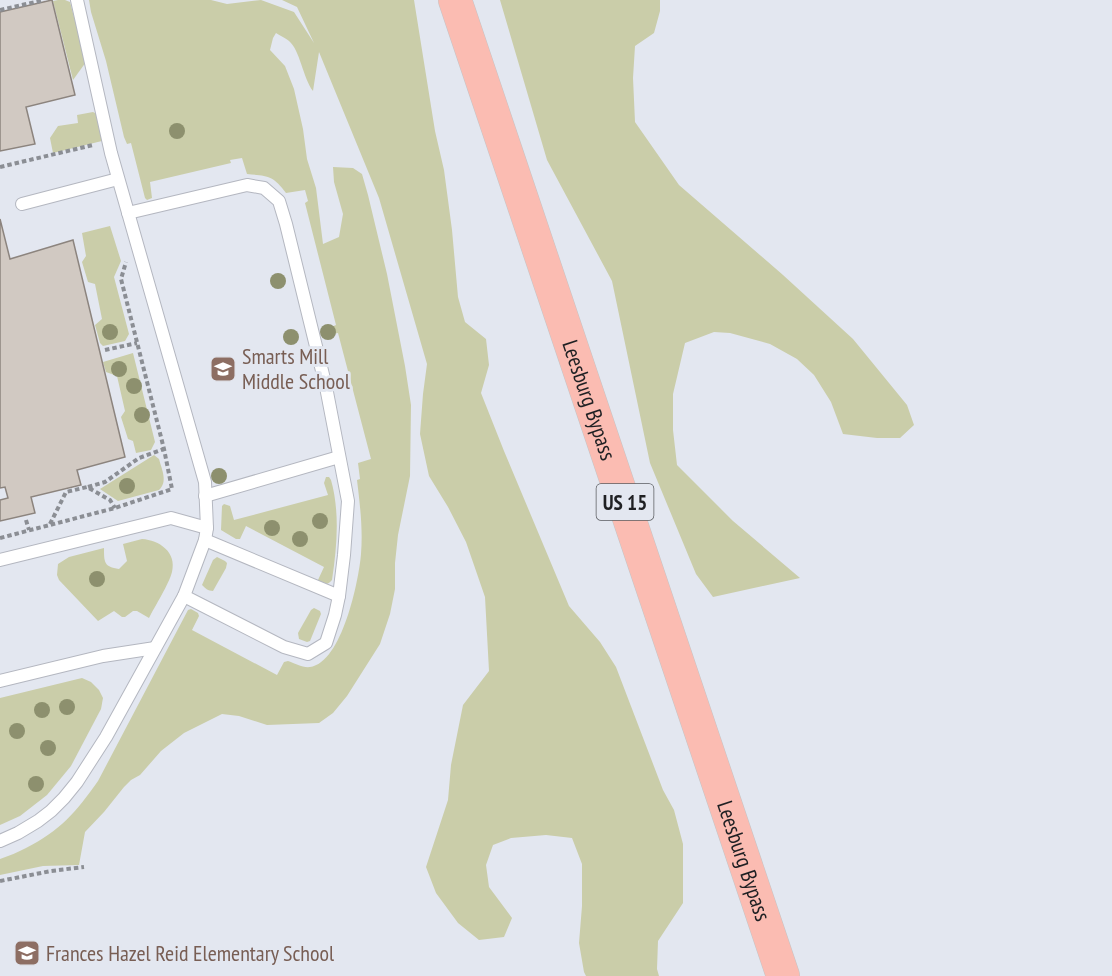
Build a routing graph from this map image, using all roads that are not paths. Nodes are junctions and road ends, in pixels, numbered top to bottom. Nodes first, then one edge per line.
1 (76, 0) edge
2 (457, 10) edge
3 (118, 179) junction
4 (22, 204) dead end
5 (128, 213) junction
6 (339, 457) junction
7 (205, 496) junction
8 (206, 534) junction
9 (0, 560) edge
10 (184, 596) junction
11 (339, 596) junction
12 (155, 648) junction
13 (0, 681) edge
14 (0, 841) edge
15 (783, 976) edge

1 - 3 lane
2 - 15 highway, Leesburg Bypass / US 15
3 - 4 lane
3 - 5 lane
5 - 6 lane
5 - 7 lane
6 - 7 lane
6 - 11 lane
7 - 8 lane
8 - 9 lane
8 - 10 lane
8 - 11 lane
10 - 11 lane
10 - 12 lane
12 - 13 lane
12 - 14 lane

